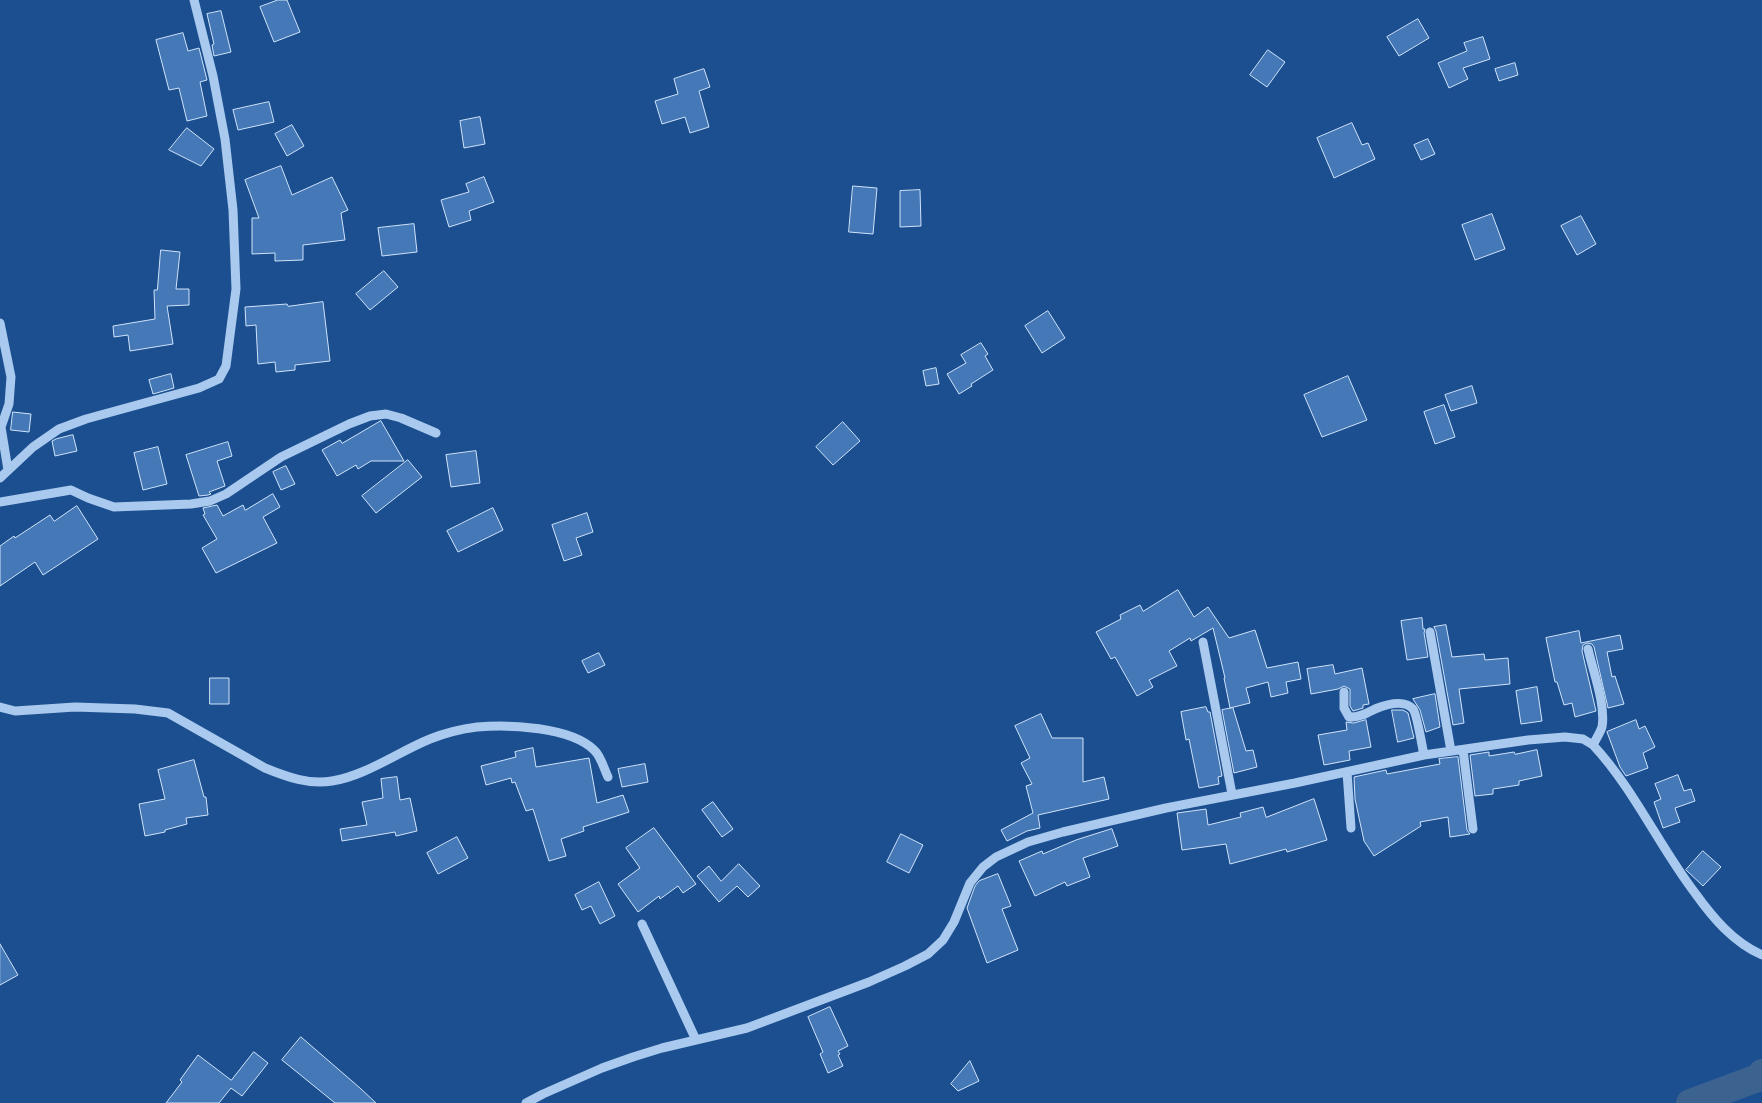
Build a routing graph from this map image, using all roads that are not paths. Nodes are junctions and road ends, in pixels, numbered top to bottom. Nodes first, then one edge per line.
1 (194, 0) edge
2 (0, 323) edge
3 (436, 432) dead end
4 (8, 470) junction
5 (0, 478) edge
6 (0, 502) edge
7 (1430, 632) dead end
8 (1203, 642) dead end
9 (1588, 649) dead end
10 (1344, 692) dead end
11 (0, 707) edge
12 (1593, 745) junction
13 (1462, 750) junction
14 (1451, 751) junction
15 (1424, 755) junction
16 (1347, 772) junction
17 (608, 777) dead end
18 (1232, 794) junction
19 (1351, 828) dead end
20 (1473, 829) dead end
21 (642, 924) dead end
22 (1762, 955) edge
23 (696, 1040) junction
24 (526, 1103) edge

1 - 4 street
2 - 4 street
3 - 6 street
4 - 5 street
7 - 14 street
8 - 18 street
9 - 12 street
10 - 15 street
11 - 17 street
12 - 13 street
12 - 22 street
13 - 14 street
13 - 20 street
14 - 15 street
15 - 16 street
16 - 18 street
16 - 19 street
18 - 23 street
21 - 23 street
23 - 24 street

